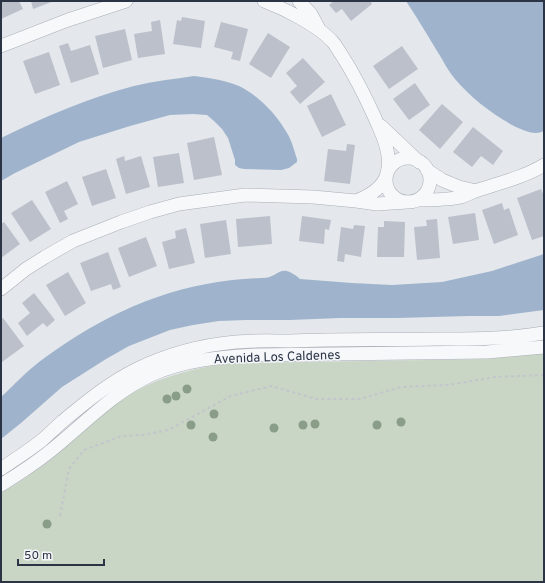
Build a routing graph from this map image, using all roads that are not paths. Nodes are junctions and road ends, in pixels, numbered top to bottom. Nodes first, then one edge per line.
1 (126, 1) edge
2 (264, 1) edge
3 (299, 1) edge
4 (320, 31) junction
5 (1, 46) edge
6 (377, 122) junction
7 (544, 165) edge
8 (423, 166) junction
9 (387, 174) junction
10 (476, 191) junction
11 (356, 201) junction
12 (412, 201) junction
13 (1, 288) edge
14 (544, 333) edge
15 (544, 347) edge
16 (1, 469) edge
17 (1, 485) edge

1 - 5 street
2 - 4 street
3 - 4 street
4 - 6 street
6 - 8 street
6 - 9 street
7 - 10 street
8 - 9 street
8 - 10 street
8 - 12 street
9 - 11 street
9 - 12 street
10 - 12 street
11 - 12 street
11 - 13 street
14 - 16 street, Avenida Los Caldenes
15 - 17 street, Avenida Los Caldenes

